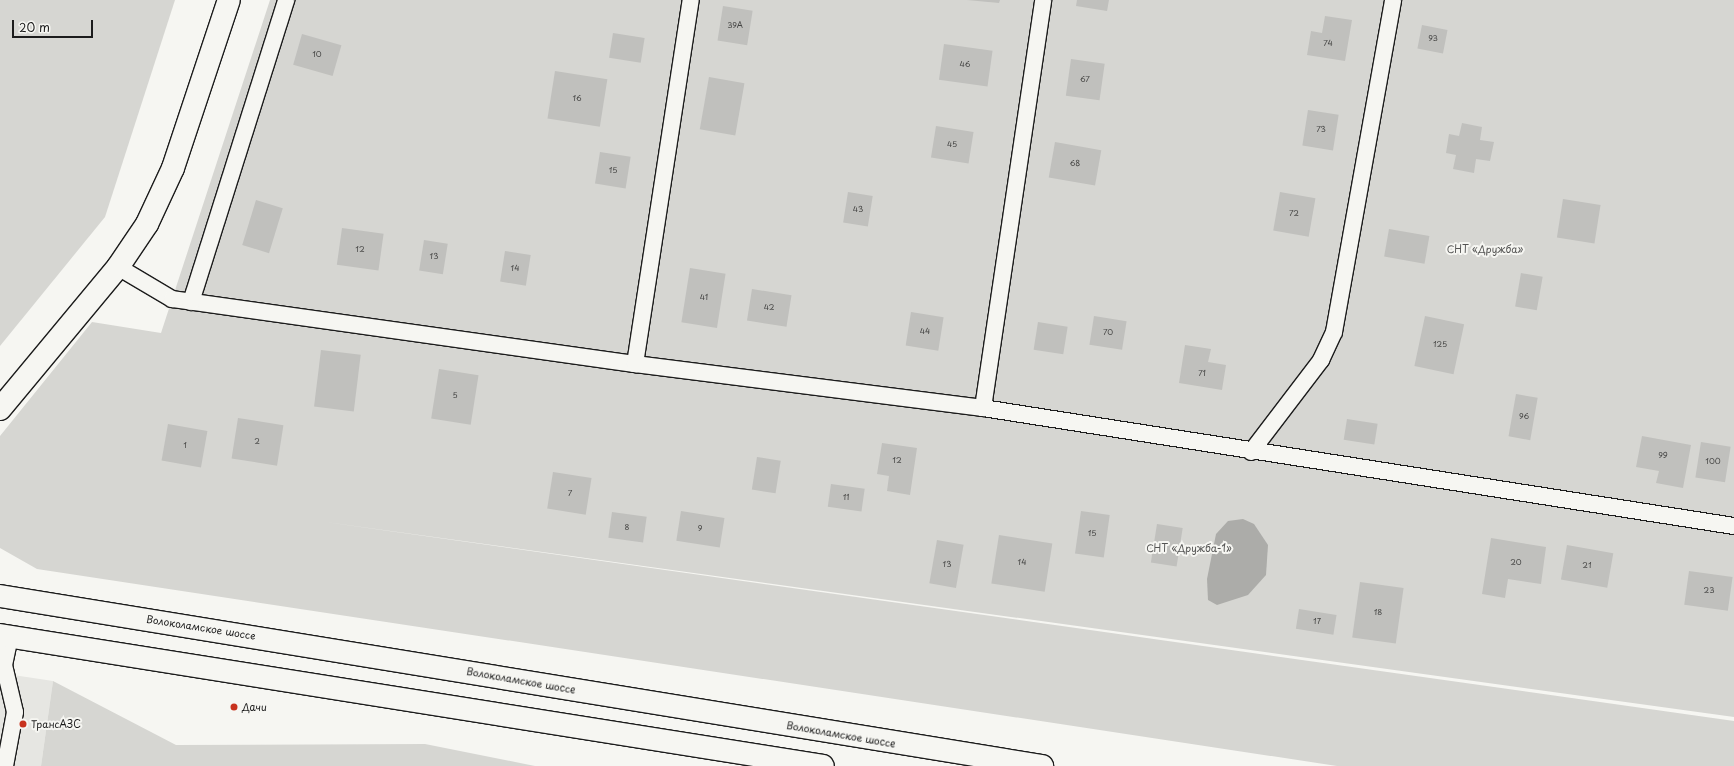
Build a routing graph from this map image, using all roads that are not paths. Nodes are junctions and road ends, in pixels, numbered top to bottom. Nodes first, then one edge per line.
1 (228, 0) edge
2 (286, 0) edge
3 (691, 0) edge
4 (1043, 0) edge
5 (1393, 0) edge
6 (118, 267) junction
7 (191, 302) junction
8 (634, 364) junction
9 (983, 408) junction
10 (0, 409) edge
11 (1251, 452) junction
12 (1734, 526) edge
13 (0, 596) edge
14 (5, 636) edge
15 (7, 725) edge
16 (5, 766) edge
17 (823, 766) edge
18 (1042, 766) edge

1 - 6 main road
2 - 7 lane
3 - 8 lane
4 - 9 lane
5 - 11 lane
6 - 7 lane
6 - 10 main road
7 - 8 lane
8 - 9 lane
9 - 11 lane
11 - 12 lane
13 - 18 main road, Волоколамское шоссе
14 - 15 lane
14 - 17 main road
15 - 16 lane

